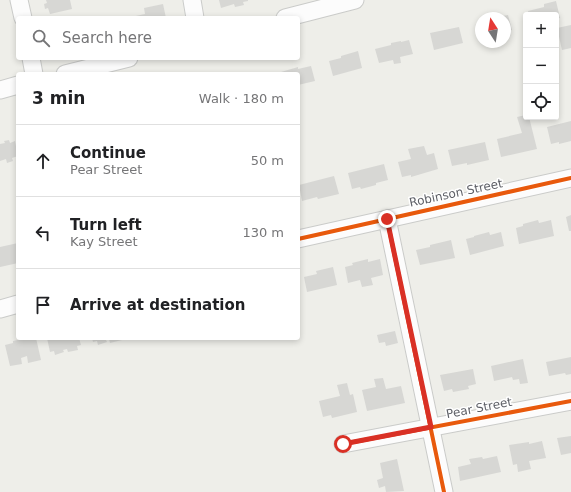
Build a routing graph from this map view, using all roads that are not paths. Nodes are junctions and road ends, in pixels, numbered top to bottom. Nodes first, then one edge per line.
1 (19, 0) edge
2 (192, 0) edge
3 (355, 0) edge
4 (23, 16) edge
5 (195, 16) edge
6 (293, 16) edge
7 (31, 60) edge
8 (121, 60) edge
9 (34, 72) edge
10 (73, 72) edge
11 (16, 86) edge
12 (0, 90) edge
13 (571, 178) edge
14 (387, 219) junction
15 (300, 239) edge
16 (16, 305) edge
17 (0, 309) edge
18 (571, 401) edge
19 (431, 427) junction
20 (343, 444) dead end
21 (444, 492) edge

1 - 4 street
2 - 5 street
3 - 6 street
7 - 9 street
8 - 10 street
11 - 12 street
13 - 14 street, Robinson Street
14 - 15 street, Robinson Street
14 - 19 street
16 - 17 street
18 - 19 street, Pear Street
19 - 20 street, Pear Street
19 - 21 street

